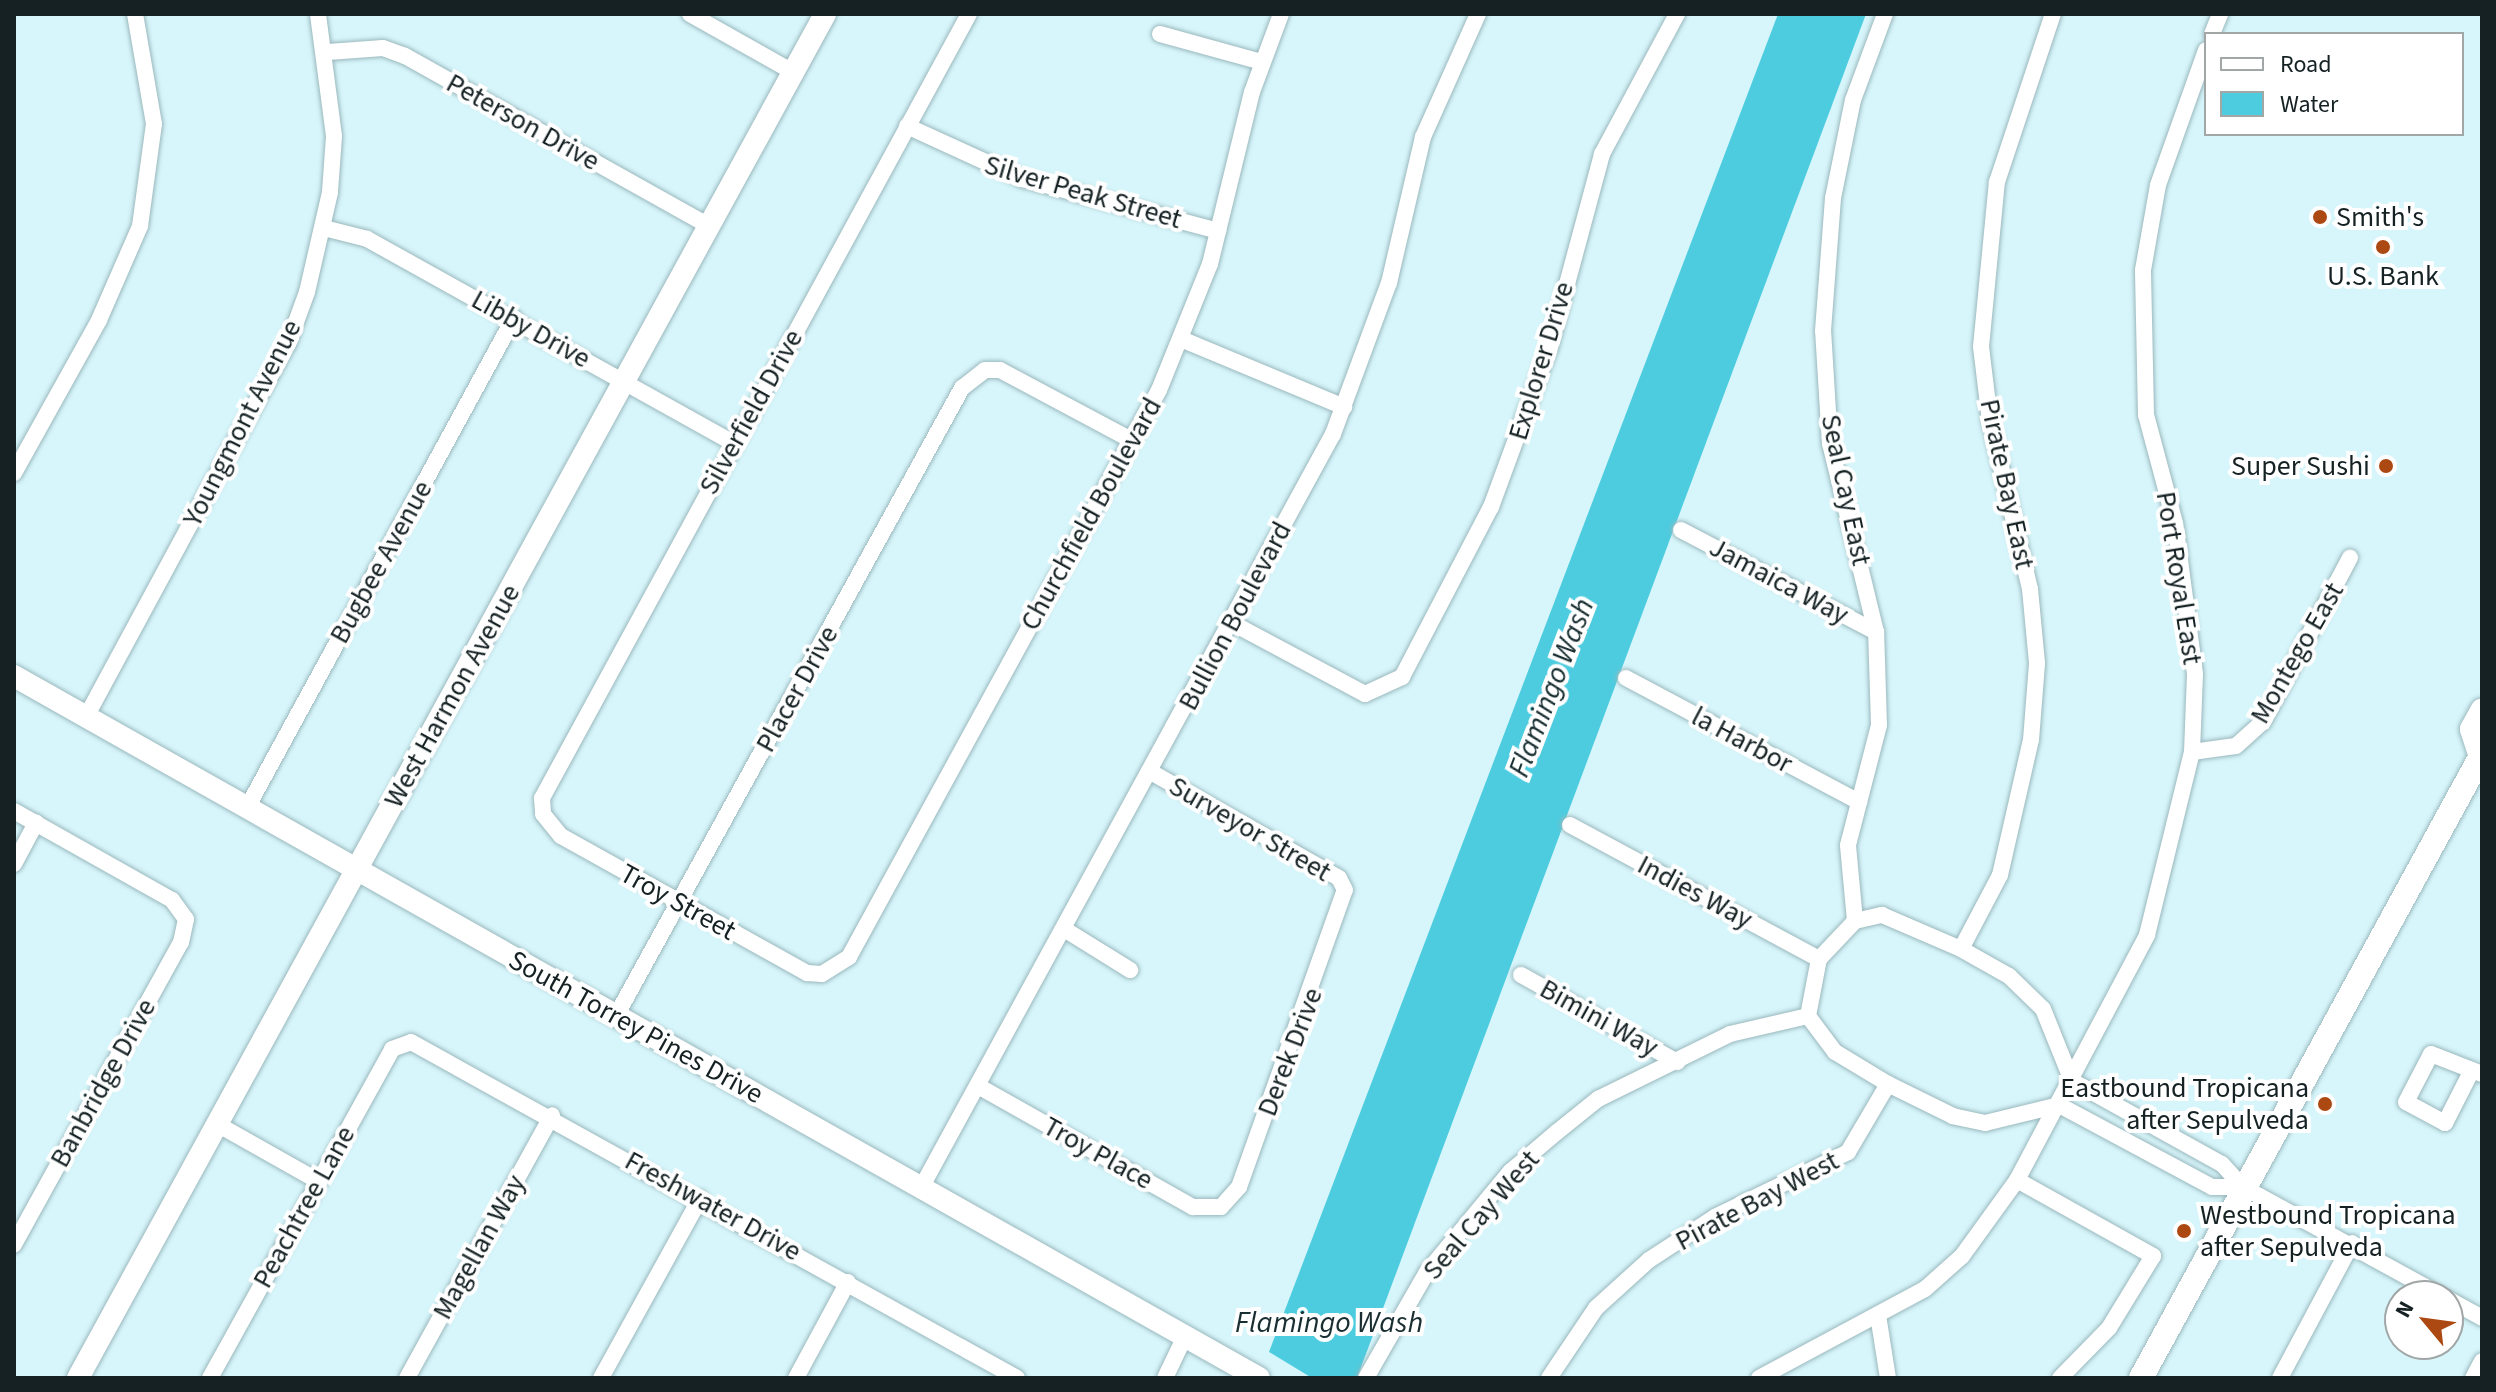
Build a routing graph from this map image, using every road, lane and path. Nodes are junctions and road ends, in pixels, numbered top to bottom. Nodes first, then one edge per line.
1 (135, 14) edge
2 (318, 14) edge
3 (690, 14) edge
4 (825, 14) edge
5 (969, 14) edge
6 (1281, 14) edge
7 (1478, 14) edge
8 (1677, 14) edge
9 (1885, 14) edge
10 (2053, 14) edge
11 (1160, 34) dead end
12 (328, 52) junction
13 (2204, 56) edge
14 (1262, 62) junction
15 (793, 72) junction
16 (907, 126) junction
17 (709, 226) junction
18 (324, 228) junction
19 (1218, 231) junction
20 (514, 318) junction
21 (1181, 339) junction
22 (624, 381) junction
23 (1344, 407) junction
24 (1131, 440) junction
25 (734, 443) junction
26 (14, 473) edge
27 (1681, 530) dead end
28 (2350, 558) dead end
29 (1232, 623) junction
30 (1876, 632) junction
31 (14, 676) edge
32 (1626, 678) dead end
33 (2482, 711) edge
34 (86, 717) junction
35 (2192, 752) junction
36 (2479, 763) edge
37 (1151, 772) junction
38 (1859, 802) junction
39 (248, 806) junction
40 (14, 811) edge
41 (543, 814) joint
42 (36, 823) junction
43 (1570, 825) dead end
44 (14, 864) edge
45 (357, 869) junction
46 (1345, 890) joint
47 (679, 903) junction
48 (1855, 921) junction
49 (1064, 929) junction
50 (1961, 949) junction
51 (1819, 959) junction
52 (1130, 970) dead end
53 (822, 974) joint
54 (1521, 975) dead end
55 (616, 1016) junction
56 (1808, 1016) junction
57 (406, 1042) joint
58 (1677, 1062) junction
59 (1888, 1084) junction
60 (978, 1086) junction
61 (2066, 1093) junction
62 (552, 1115) junction
63 (217, 1124) junction
64 (2017, 1180) junction
65 (318, 1181) junction
66 (2243, 1187) junction
67 (921, 1188) junction
68 (700, 1199) junction
69 (1221, 1207) joint
70 (2352, 1243) junction
71 (14, 1245) edge
72 (848, 1282) junction
73 (1878, 1315) junction
74 (2482, 1318) edge
75 (1185, 1336) junction
76 (2482, 1361) edge
77 (993, 1372) edge
78 (78, 1378) edge
79 (210, 1378) edge
80 (407, 1378) edge
81 (601, 1378) edge
82 (796, 1378) edge
83 (1017, 1378) edge
84 (1165, 1378) edge
85 (1259, 1378) edge
86 (1366, 1378) edge
87 (1549, 1378) edge
88 (1759, 1378) edge
89 (1888, 1378) edge
90 (2060, 1378) edge
91 (2141, 1378) edge
92 (2280, 1378) edge
93 (2473, 1378) edge

1 - 26 street
2 - 12 street, Youngmont Avenue
3 - 15 street
4 - 15 main road, West Harmon Avenue
5 - 16 street, Silverfield Drive
6 - 14 street, Churchfield Boulevard
7 - 23 street, Bullion Boulevard
8 - 29 street, Explorer Drive
9 - 30 street, Seal Cay East
10 - 50 street, Pirate Bay East
11 - 14 street
12 - 17 street, Peterson Drive
12 - 18 street, Youngmont Avenue
13 - 35 street, Port Royal East
14 - 19 street, Churchfield Boulevard
15 - 17 main road, West Harmon Avenue
16 - 19 street, Silver Peak Street
16 - 25 street, Silverfield Drive
17 - 22 main road, West Harmon Avenue
18 - 20 street, Libby Drive
18 - 34 street, Youngmont Avenue
19 - 21 street, Churchfield Boulevard
20 - 22 street, Libby Drive
20 - 39 street, Bugbee Avenue
21 - 23 street
21 - 24 street, Churchfield Boulevard
22 - 25 street, Libby Drive
22 - 45 main road, West Harmon Avenue
23 - 29 street, Bullion Boulevard
24 - 47 street, Placer Drive
24 - 53 street, Churchfield Boulevard
25 - 41 street, Silverfield Drive
27 - 30 street, Jamaica Way
28 - 35 street, Montego East
29 - 37 street, Bullion Boulevard
30 - 38 street, Seal Cay East
31 - 34 main road, South Torrey Pines Drive
32 - 38 street, la Harbor
33 - 36 main road
34 - 39 main road, South Torrey Pines Drive
35 - 61 street, Port Royal East
36 - 66 main road
37 - 46 street, Surveyor Street
37 - 49 street, Bullion Boulevard
38 - 48 street, Seal Cay East
39 - 45 main road, South Torrey Pines Drive
40 - 42 street
41 - 47 street, Troy Street
42 - 44 street
42 - 71 street, Banbridge Drive
43 - 51 street, Indies Way
45 - 55 main road, South Torrey Pines Drive
45 - 63 main road, West Harmon Avenue
46 - 69 street, Derek Drive
47 - 53 street, Troy Street
47 - 55 street, Placer Drive
48 - 50 street
48 - 51 street
49 - 52 street
49 - 60 street, Bullion Boulevard
50 - 61 street
51 - 56 street
54 - 58 street, Bimini Way
55 - 67 main road, South Torrey Pines Drive
56 - 58 street, Seal Cay West
56 - 59 street
57 - 62 street, Freshwater Drive
57 - 65 street, Peachtree Lane
58 - 86 street, Seal Cay West
59 - 61 street
59 - 87 street, Pirate Bay West
60 - 67 street, Bullion Boulevard
60 - 69 street, Troy Place
61 - 64 street, Port Royal East
61 - 66 street
61 - 66 street
62 - 68 street, Freshwater Drive
62 - 80 street, Magellan Way
63 - 65 street
63 - 78 main road, West Harmon Avenue
64 - 73 street, Port Royal East
64 - 90 street
65 - 79 street, Peachtree Lane
66 - 70 street
66 - 91 main road
67 - 75 main road, South Torrey Pines Drive
68 - 72 street, Freshwater Drive
68 - 81 street
70 - 74 street
70 - 92 street
72 - 77 street, Freshwater Drive
72 - 82 street
73 - 88 street, Port Royal East
73 - 89 street
75 - 84 street
75 - 85 main road, South Torrey Pines Drive
76 - 93 street
77 - 83 street, Freshwater Drive

